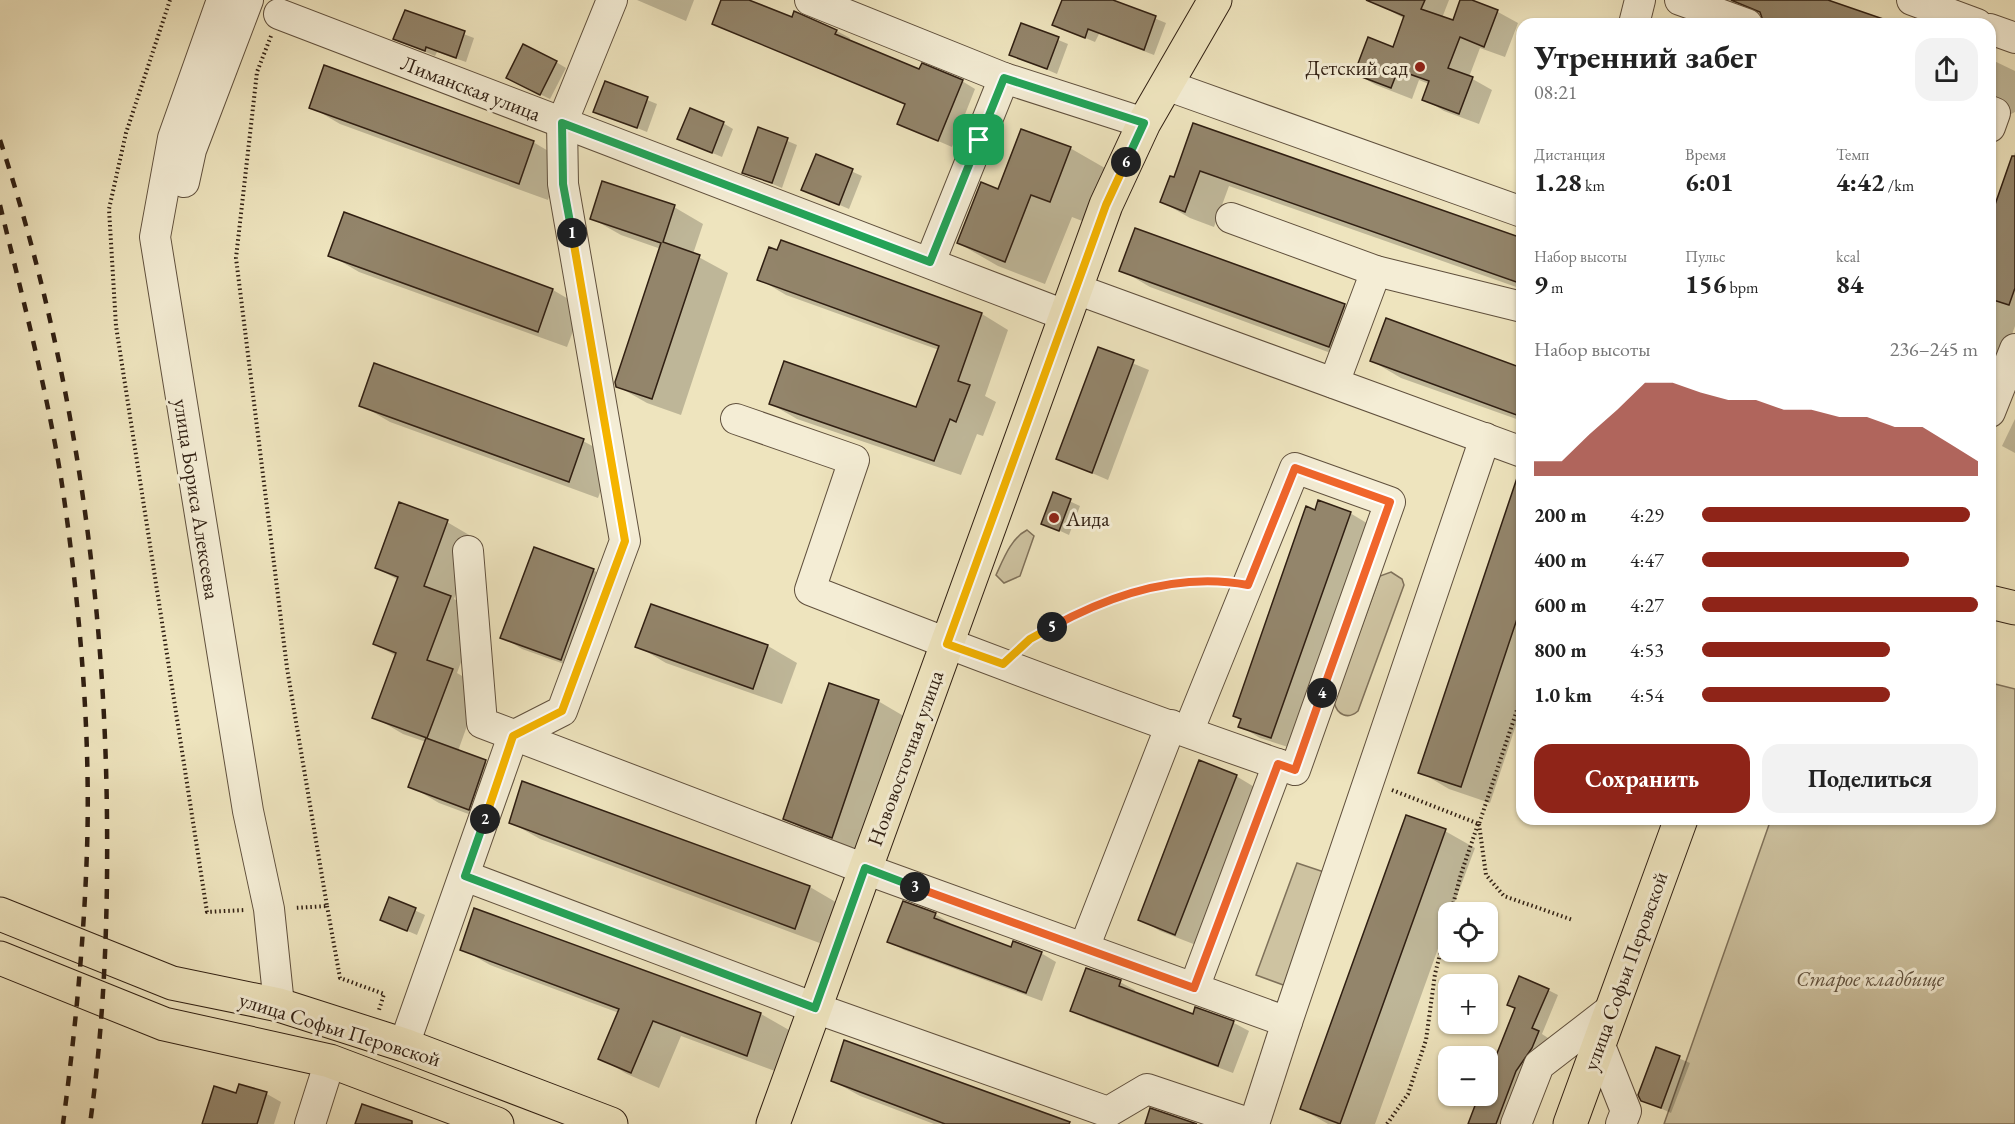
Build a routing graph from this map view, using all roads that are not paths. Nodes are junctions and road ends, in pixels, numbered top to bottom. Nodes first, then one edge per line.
1 (222, 0) edge
2 (248, 0) edge
3 (612, 0) edge
4 (810, 0) edge
5 (1215, 0) edge
6 (1680, 0) edge
7 (1912, 0) edge
8 (279, 14) dead end
9 (1730, 18) edge
10 (1961, 18) edge
11 (1996, 31) edge
12 (2015, 38) edge
13 (1004, 78) junction
14 (1166, 85) junction
15 (562, 123) junction
16 (1144, 123) junction
17 (1516, 210) edge
18 (1231, 218) dead end
19 (930, 262) junction
20 (1376, 271) junction
21 (1071, 302) junction
22 (1516, 306) edge
23 (2015, 349) edge
24 (1334, 383) junction
25 (1996, 397) edge
26 (736, 419) dead end
27 (1485, 438) junction
28 (1516, 450) edge
29 (468, 551) dead end
30 (1996, 603) edge
31 (2015, 608) edge
32 (947, 644) junction
33 (1180, 728) junction
34 (513, 736) junction
35 (1278, 764) junction
36 (1679, 825) edge
37 (865, 868) junction
38 (465, 876) junction
39 (269, 909) junction
40 (0, 914) edge
41 (1084, 948) junction
42 (0, 958) edge
43 (1194, 988) junction
44 (279, 1005) junction
45 (815, 1008) junction
46 (1609, 1011) junction
47 (1287, 1022) junction
48 (1599, 1043) junction
49 (404, 1045) junction
50 (330, 1060) junction
51 (779, 1122) edge
52 (310, 1124) edge
53 (497, 1124) edge
54 (611, 1124) edge
55 (1252, 1124) edge
56 (1516, 1124) edge
57 (1570, 1124) edge
58 (1621, 1124) edge

1 - 39 street, улица Бориса Алексеева
2 - 39 street
3 - 15 street
4 - 13 street
5 - 14 main road, Нововосточная улица
6 - 9 street
7 - 10 street
8 - 15 street, Лиманская улица
11 - 12 street
13 - 16 street
13 - 19 street
14 - 16 main road, Нововосточная улица
14 - 17 street
15 - 19 street, Лиманская улица
15 - 34 street
16 - 21 main road, Нововосточная улица
18 - 20 street
19 - 21 street, Лиманская улица
20 - 22 street
20 - 24 street
21 - 24 street, Лиманская улица
21 - 32 main road, Нововосточная улица
23 - 25 street
24 - 27 street, Лиманская улица
26 - 32 street
27 - 28 street, Лиманская улица
27 - 47 street
29 - 34 street
30 - 31 main road
32 - 33 street
32 - 37 main road, Нововосточная улица
33 - 35 street
33 - 35 street
33 - 41 street
34 - 37 street
34 - 38 street
35 - 43 street
36 - 46 main road, улица Софьи Перовской
37 - 41 street
37 - 45 main road, Нововосточная улица
38 - 45 street
38 - 49 street
39 - 44 street, улица Бориса Алексеева
40 - 44 main road, улица Софьи Перовской
41 - 43 street
42 - 50 main road, улица Софьи Перовской
43 - 47 street
44 - 49 main road, улица Софьи Перовской
44 - 50 main road
45 - 51 main road, Нововосточная улица
45 - 55 street
46 - 48 main road, улица Софьи Перовской
46 - 56 street
47 - 55 street
48 - 57 main road, улица Софьи Перовской
48 - 58 street
49 - 54 main road, улица Софьи Перовской
50 - 52 street
50 - 53 main road, улица Софьи Перовской

